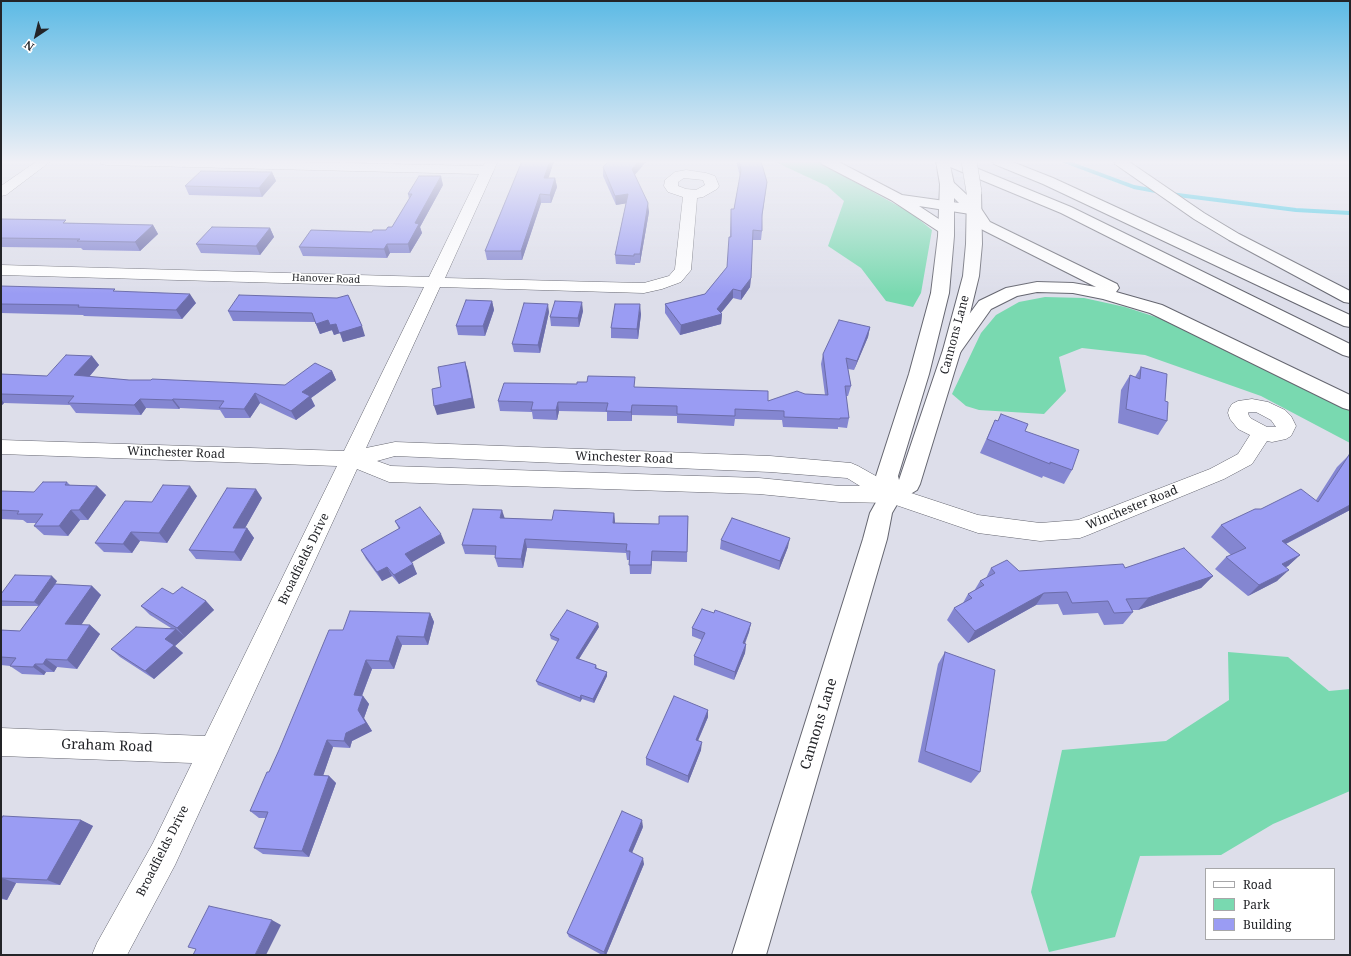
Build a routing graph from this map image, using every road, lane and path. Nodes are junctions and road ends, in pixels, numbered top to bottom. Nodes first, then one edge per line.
1 (471, 206) edge
2 (689, 206) edge
3 (909, 206) edge
4 (946, 206) edge
5 (975, 206) edge
6 (977, 206) edge
7 (1055, 206) edge
8 (1102, 206) edge
9 (1184, 206) edge
10 (946, 230) junction
11 (1, 270) edge
12 (435, 282) junction
13 (1350, 298) edge
14 (1156, 309) junction
15 (1350, 322) edge
16 (926, 348) junction
17 (1350, 351) edge
18 (952, 352) junction
19 (1350, 403) edge
20 (1262, 433) dead end
21 (1, 447) edge
22 (554, 456) junction
23 (352, 459) junction
24 (699, 461) junction
25 (551, 479) junction
26 (700, 484) junction
27 (891, 495) junction
28 (1, 742) edge
29 (212, 750) junction
30 (109, 955) edge
31 (749, 955) edge

1 - 12 street, Broadfields Drive
2 - 12 street, Hanover Road
3 - 10 main road
4 - 10 main road, Cannons Lane
5 - 18 main road, Cannons Lane
6 - 14 main road
7 - 17 main road
8 - 15 main road
9 - 13 main road
10 - 16 main road, Cannons Lane
11 - 12 street, Hanover Road
12 - 23 street, Broadfields Drive
14 - 18 main road
14 - 19 main road
16 - 18 main road
16 - 27 main road, Cannons Lane
18 - 27 main road, Cannons Lane
20 - 27 street, Winchester Road
21 - 23 street, Winchester Road
22 - 23 street, Winchester Road
22 - 24 street, Winchester Road
22 - 25 street
23 - 25 street, Winchester Road
23 - 29 street, Broadfields Drive
24 - 26 street
24 - 27 street, Winchester Road
25 - 26 street, Winchester Road
26 - 27 street, Winchester Road
27 - 31 main road, Cannons Lane
28 - 29 street, Graham Road
29 - 30 street, Broadfields Drive

